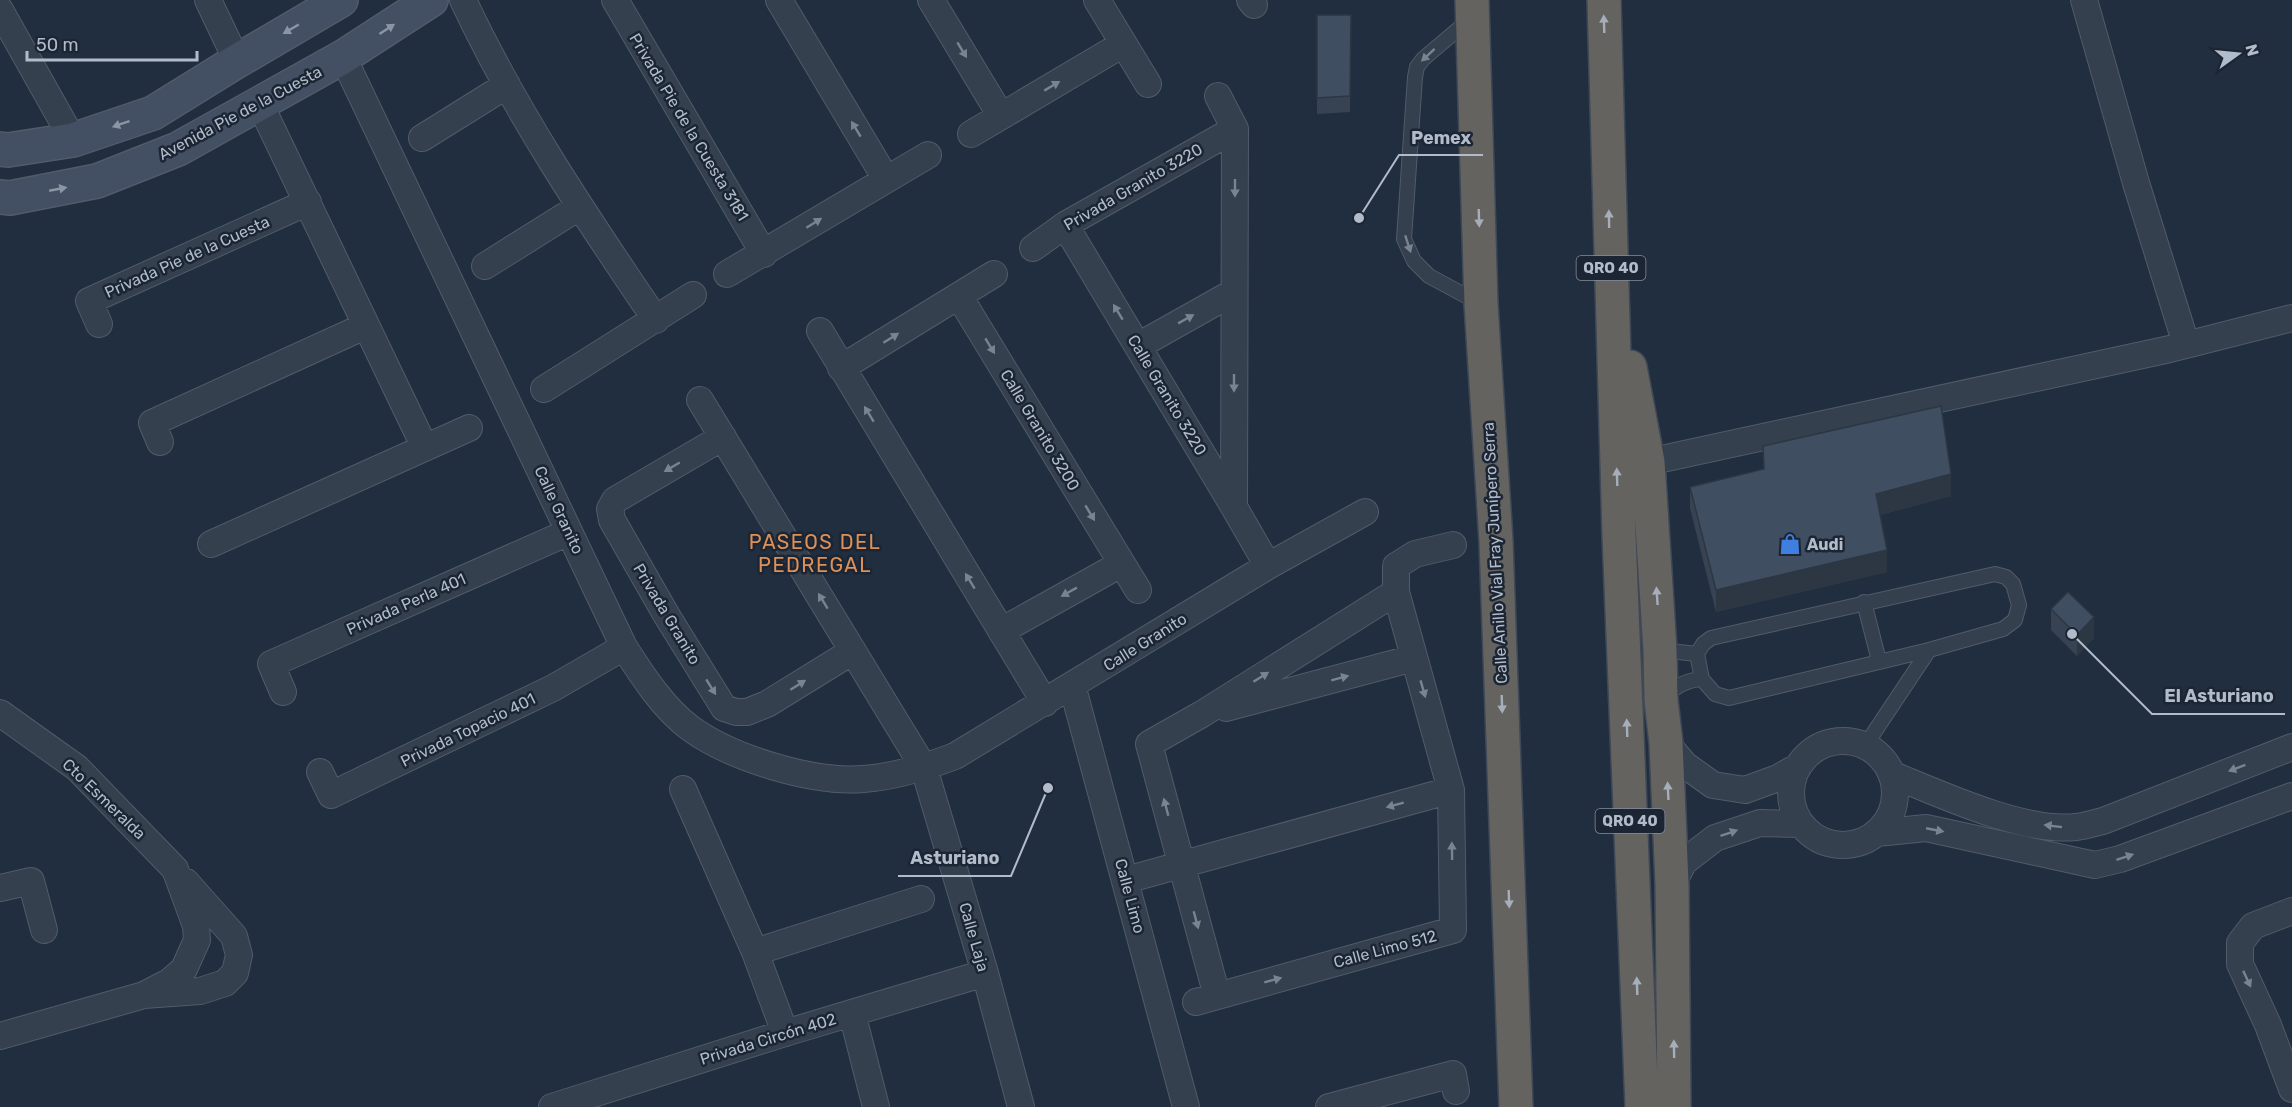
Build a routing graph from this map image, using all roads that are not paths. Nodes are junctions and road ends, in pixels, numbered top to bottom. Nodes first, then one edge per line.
1 (208, 0) edge
2 (341, 0) edge
3 (431, 0) edge
4 (463, 0) edge
5 (615, 0) edge
6 (779, 0) edge
7 (931, 0) edge
8 (1097, 0) edge
9 (1604, 0) edge
10 (2084, 0) edge
11 (1472, 9) edge
12 (0, 10) edge
13 (1123, 44) junction
14 (343, 57) junction
15 (237, 61) junction
16 (1148, 84) dead end
17 (507, 85) junction
18 (1218, 96) dead end
19 (260, 105) junction
20 (1001, 116) junction
21 (1235, 129) junction
22 (971, 134) dead end
23 (422, 138) dead end
24 (74, 140) junction
25 (0, 149) edge
26 (928, 156) dead end
27 (886, 179) junction
28 (0, 197) edge
29 (308, 202) junction
30 (579, 207) junction
31 (1065, 225) junction
32 (1033, 248) dead end
33 (764, 254) junction
34 (1610, 264) junction
35 (485, 266) dead end
36 (727, 274) dead end
37 (994, 274) dead end
38 (1234, 292) junction
39 (693, 295) dead end
40 (959, 296) junction
41 (1481, 304) junction
42 (2292, 318) edge
43 (656, 320) junction
44 (99, 324) dead end
45 (365, 326) junction
46 (820, 331) dead end
47 (2186, 344) junction
48 (1138, 346) junction
49 (841, 368) junction
50 (544, 389) dead end
51 (700, 400) dead end
52 (469, 428) dead end
53 (723, 437) junction
54 (160, 441) dead end
55 (425, 448) junction
56 (1648, 462) junction
57 (1234, 507) junction
58 (1365, 512) dead end
59 (569, 532) junction
60 (211, 544) dead end
61 (1453, 545) dead end
62 (1120, 564) junction
63 (1268, 566) junction
64 (1138, 590) dead end
65 (1396, 592) junction
66 (1864, 602) junction
67 (1001, 631) junction
68 (624, 647) junction
69 (1660, 650) junction
70 (1929, 650) junction
71 (853, 651) junction
72 (1697, 654) junction
73 (1414, 658) junction
74 (1879, 661) junction
75 (1702, 679) junction
76 (1072, 685) junction
77 (283, 693) dead end
78 (1661, 700) junction
79 (1045, 703) junction
80 (0, 713) edge
81 (1202, 714) junction
82 (1666, 743) junction
83 (1865, 746) junction
84 (2292, 747) edge
85 (1797, 767) junction
86 (924, 768) junction
87 (320, 772) dead end
88 (1891, 774) junction
89 (683, 789) dead end
90 (1451, 790) junction
91 (2292, 796) edge
92 (1801, 824) junction
93 (1877, 833) junction
94 (1181, 863) junction
95 (175, 869) junction
96 (1126, 880) junction
97 (1672, 885) junction
98 (0, 888) edge
99 (921, 899) dead end
100 (2292, 911) edge
101 (44, 930) dead end
102 (755, 952) junction
103 (985, 973) junction
104 (144, 995) junction
105 (852, 1013) junction
106 (785, 1033) junction
107 (0, 1036) edge
108 (2292, 1089) edge
109 (1456, 1091) dead end
110 (552, 1107) edge
111 (876, 1107) edge
112 (1020, 1107) edge
113 (1186, 1107) edge
114 (1329, 1107) edge
115 (1516, 1107) edge
116 (1642, 1107) edge
117 (1674, 1107) edge

1 - 15 street
2 -> 15 main road
14 -> 3 main road, Avenida Pie de la Cuesta
4 - 17 street
5 - 33 street, Privada Pie de la Cuesta 3181
27 -> 6 street
7 -> 20 street
8 - 13 street
34 -> 9 highway, QRO 40
10 - 47 street
11 -> 41 highway, Calle Anillo Vial Fray Junípero Serra
11 -> 41 lane
12 - 24 street
13 - 16 street
20 -> 13 street
14 - 19 main road, Avenida Pie de la Cuesta
14 - 59 street, Calle Granito
15 -> 24 main road
17 - 23 street
17 - 30 street
18 - 21 street
28 -> 19 main road, Avenida Pie de la Cuesta
19 - 29 street
20 - 22 street
21 - 31 street, Privada Granito 3220
21 -> 38 street
24 - 25 main road
26 - 27 street
33 -> 27 street
29 - 44 street, Privada Pie de la Cuesta
29 - 45 street
30 - 35 street
30 - 43 street
31 - 32 street, Privada Granito 3220
48 -> 31 street, Calle Granito 3220
33 - 36 street
34 - 56 highway
116 -> 34 highway, QRO 40
37 - 40 street
48 -> 38 street
38 -> 57 street
39 - 43 street
49 -> 40 street
40 -> 62 street, Calle Granito 3200
41 -> 115 highway, Calle Anillo Vial Fray Junípero Serra
42 - 47 street
43 - 50 street
45 - 54 street
45 - 55 street
46 - 49 street
47 - 56 street
48 - 57 street, Calle Granito 3220
67 -> 49 street
51 - 53 street
52 - 55 street
71 -> 53 street
53 -> 71 street, Privada Granito
55 - 60 street
69 -> 56 highway
57 - 63 street, Calle Granito 3220
58 - 63 street, Calle Granito
59 - 68 street, Calle Granito
59 - 77 street, Privada Perla 401
61 - 65 street, Calle Limo 512
62 - 64 street, Calle Granito 3200
62 -> 67 street
63 - 76 street, Calle Granito
65 - 73 street, Calle Limo 512
81 -> 65 street, Calle Limo 512
66 - 70 lane
66 - 72 lane
66 - 74 lane
67 - 79 street
68 - 86 street, Calle Granito
68 - 87 street, Privada Topacio 401
69 - 72 lane
69 - 78 highway
70 - 74 lane
70 - 83 lane
71 - 86 street
72 - 75 lane
81 -> 73 street, Calle Limo 512
73 -> 90 street, Calle Limo 512
74 - 75 lane
75 - 78 lane
76 - 79 street, Calle Granito
76 - 96 street, Calle Limo
78 - 82 highway
79 - 86 street, Calle Granito
80 - 95 street, Cto Esmeralda
94 -> 81 street, Calle Limo 512
82 - 85 street
97 -> 82 highway
83 - 85 street
83 - 88 street
84 -> 88 street
85 - 92 street
86 - 103 street, Calle Laja
88 - 93 street
89 - 102 street
90 -> 94 street
94 -> 90 street, Calle Limo 512
93 -> 91 street
92 - 93 street
97 -> 92 street
94 - 96 street
95 - 104 street, Cto Esmeralda
95 - 104 street, Cto Esmeralda
96 - 113 street, Calle Limo
117 -> 97 highway
98 - 101 street
99 - 102 street
100 -> 108 street
102 - 106 street
103 - 105 street, Privada Circón 402
103 - 112 street, Calle Laja
104 - 107 street, Cto Esmeralda
105 - 106 street, Privada Circón 402
105 - 111 street
106 - 110 street, Privada Circón 402
109 - 114 street

